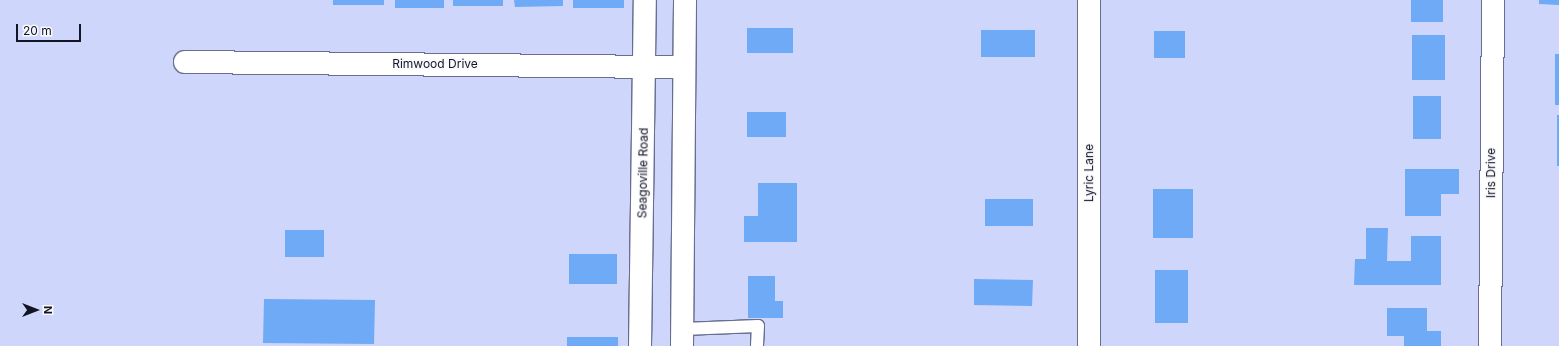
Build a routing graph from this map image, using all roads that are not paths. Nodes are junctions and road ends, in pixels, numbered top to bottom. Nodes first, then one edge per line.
1 (645, 0) edge
2 (685, 0) edge
3 (1090, 0) edge
4 (1493, 0) edge
5 (185, 62) dead end
6 (644, 65) junction
7 (684, 67) junction
8 (682, 337) edge
9 (640, 346) edge
10 (757, 346) edge
11 (1089, 346) edge
12 (1490, 346) edge

1 - 6 street, Seagoville Road
2 - 7 street
3 - 11 street, Lyric Lane
4 - 12 street, Iris Drive
5 - 6 street, Rimwood Drive
6 - 7 street, Rimwood Drive
6 - 9 street, Seagoville Road
7 - 8 street
8 - 10 lane

